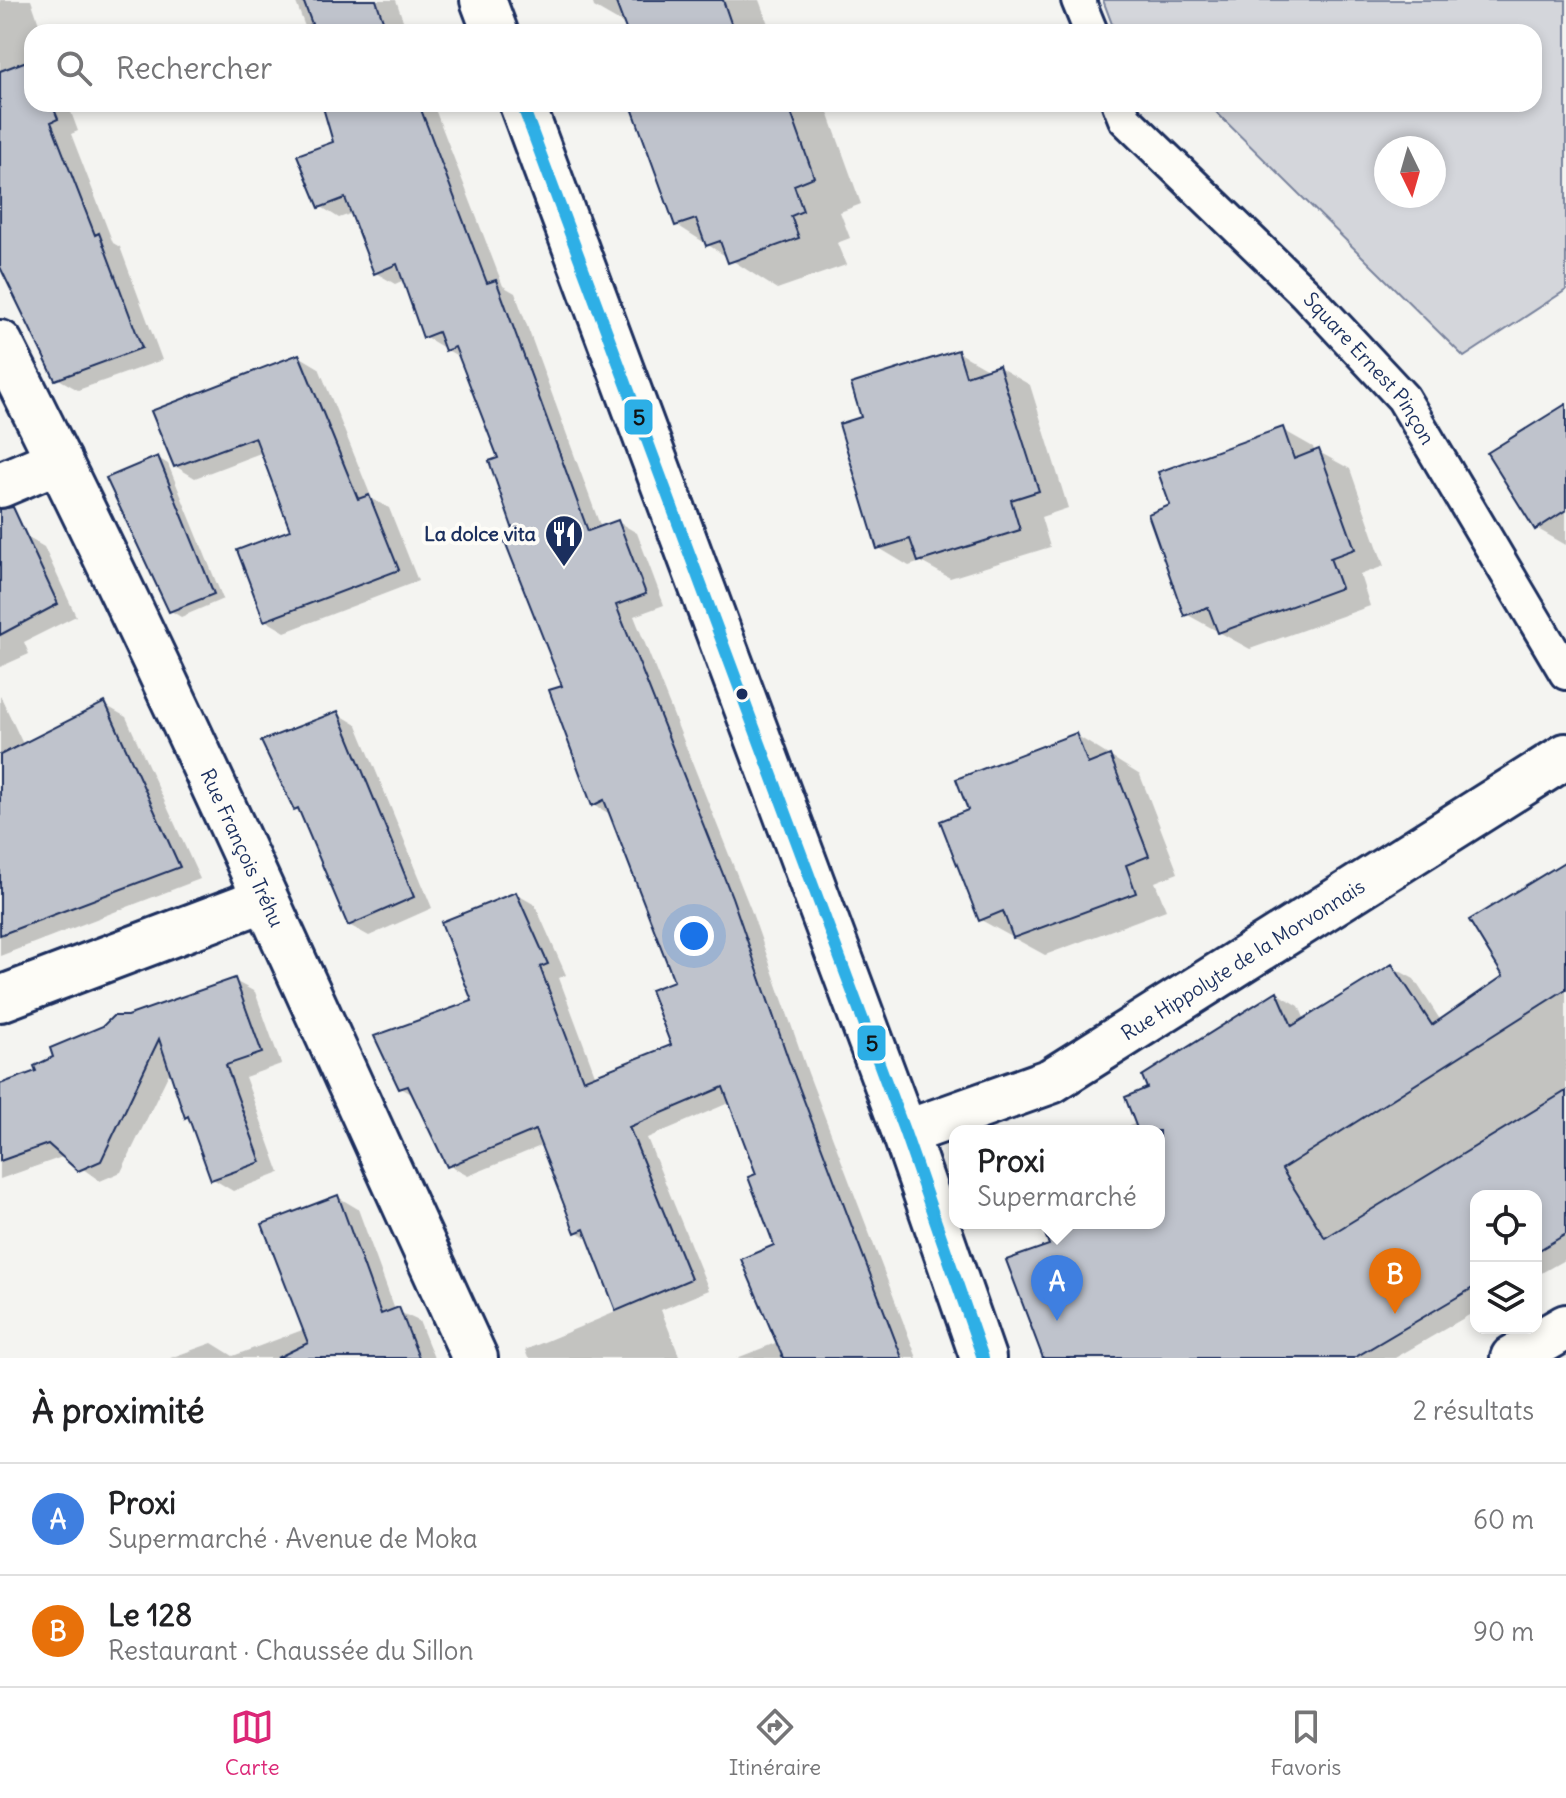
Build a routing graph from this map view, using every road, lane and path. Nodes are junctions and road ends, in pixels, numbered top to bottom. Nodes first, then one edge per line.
1 (483, 0) edge
2 (1078, 0) edge
3 (492, 24) edge
4 (1088, 24) edge
5 (525, 112) edge
6 (1122, 112) edge
7 (0, 343) edge
8 (59, 460) junction
9 (0, 485) edge
10 (1566, 673) edge
11 (1566, 756) edge
12 (265, 899) junction
13 (0, 999) edge
14 (905, 1133) junction
15 (1566, 1327) edge
16 (475, 1358) edge
17 (983, 1358) edge
18 (1513, 1358) edge

1 - 3 street
2 - 4 lane
5 - 14 street
6 - 10 lane, Square Ernest Pinçon
7 - 8 street, Rue François Tréhu
8 - 9 street
8 - 12 street, Rue François Tréhu
11 - 14 street, Rue Hippolyte de la Morvonnais
12 - 13 street
12 - 16 street, Rue François Tréhu
14 - 17 street
15 - 18 street

